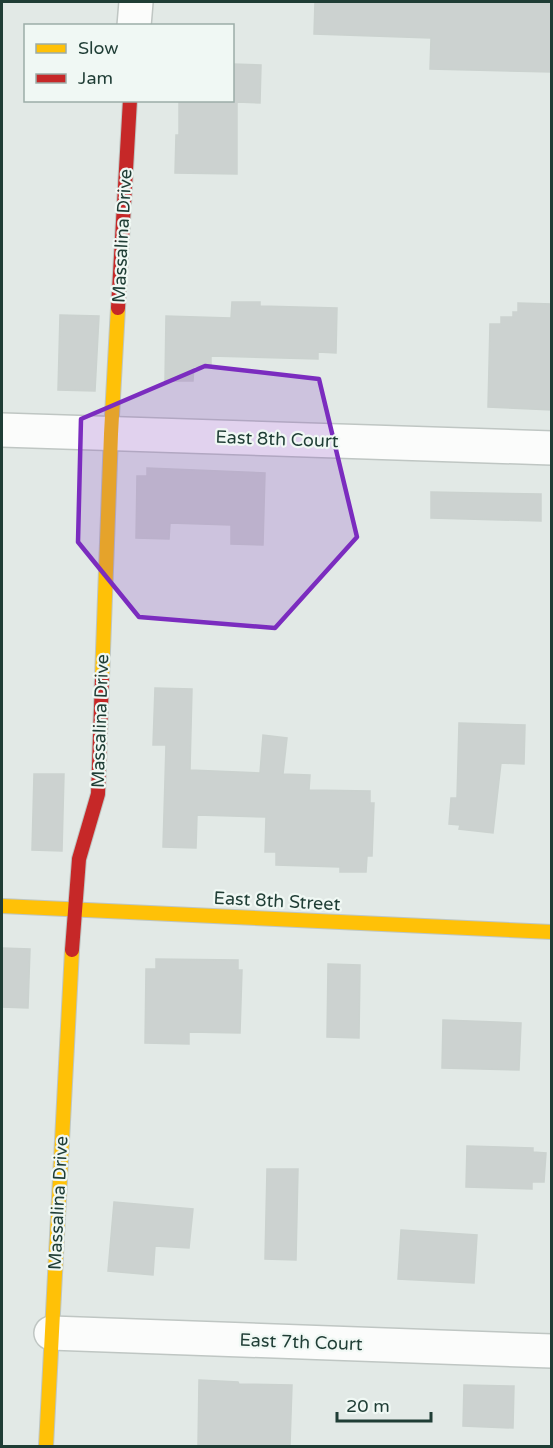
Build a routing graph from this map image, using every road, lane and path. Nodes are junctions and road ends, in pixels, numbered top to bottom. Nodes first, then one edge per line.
1 (136, 2) edge
2 (134, 24) edge
3 (130, 102) edge
4 (2, 430) edge
5 (111, 434) junction
6 (552, 448) edge
7 (2, 906) edge
8 (74, 910) junction
9 (552, 932) edge
10 (51, 1333) junction
11 (552, 1351) edge
12 (46, 1446) edge

1 - 2 street
3 - 5 street, Massalina Drive
4 - 5 street, East 8th Court
5 - 6 street, East 8th Court
5 - 8 street, Massalina Drive
7 - 8 street, East 8th Street
8 - 9 street, East 8th Street
8 - 10 street, Massalina Drive
10 - 11 street, East 7th Court
10 - 12 street, Massalina Drive

